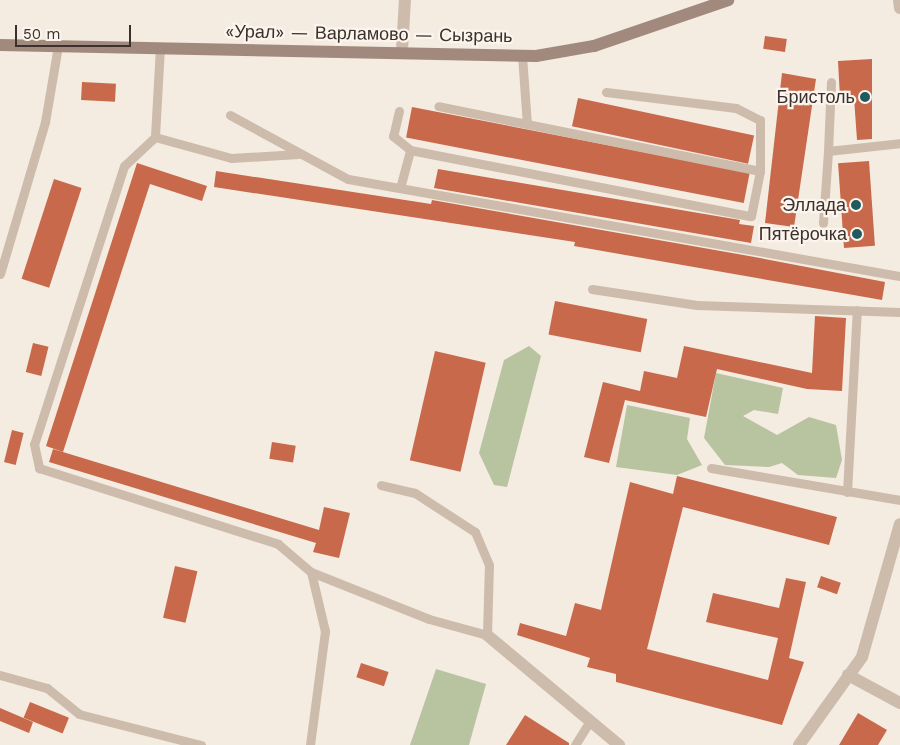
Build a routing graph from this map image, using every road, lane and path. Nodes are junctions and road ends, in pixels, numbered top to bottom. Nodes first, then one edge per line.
1 (405, 0) edge
2 (728, 0) edge
3 (899, 0) edge
4 (900, 8) edge
5 (0, 45) edge
6 (58, 46) junction
7 (160, 47) junction
8 (402, 50) junction
9 (522, 55) junction
10 (832, 82) dead end
11 (606, 92) dead end
12 (439, 106) dead end
13 (399, 111) dead end
14 (230, 115) dead end
15 (527, 124) junction
16 (155, 137) junction
17 (900, 143) edge
18 (410, 150) junction
19 (828, 151) junction
20 (298, 154) junction
21 (760, 171) junction
22 (400, 188) junction
23 (824, 223) dead end
24 (0, 274) edge
25 (900, 276) edge
26 (592, 289) dead end
27 (857, 310) junction
28 (900, 312) edge
29 (711, 468) dead end
30 (381, 485) dead end
31 (848, 492) junction
32 (900, 500) edge
33 (900, 524) edge
34 (311, 572) junction
35 (487, 635) junction
36 (0, 675) edge
37 (848, 676) junction
38 (900, 703) edge
39 (589, 723) junction
40 (201, 745) edge
41 (310, 745) edge
42 (575, 745) edge
43 (620, 745) edge
44 (799, 745) edge

1 - 8 street
2 - 9 main road, «Урал» — Варламово — Сызрань
3 - 4 street
5 - 6 main road, «Урал» — Варламово — Сызрань
6 - 7 main road, «Урал» — Варламово — Сызрань
6 - 24 lane
7 - 8 main road, «Урал» — Варламово — Сызрань
7 - 16 lane
8 - 9 main road, «Урал» — Варламово — Сызрань
9 - 15 lane
10 - 19 lane
11 - 21 lane
12 - 15 lane
13 - 18 lane
14 - 20 lane
15 - 21 lane
16 - 20 lane
16 - 34 lane
17 - 19 lane
18 - 21 lane
18 - 22 lane
19 - 23 lane
20 - 22 lane
22 - 25 lane
26 - 27 lane
27 - 28 lane
27 - 31 lane
29 - 31 lane
30 - 35 lane
31 - 32 lane
33 - 37 street
34 - 35 lane
34 - 41 lane
35 - 39 street
36 - 40 lane
37 - 38 street
37 - 44 street
39 - 42 lane
39 - 43 street

